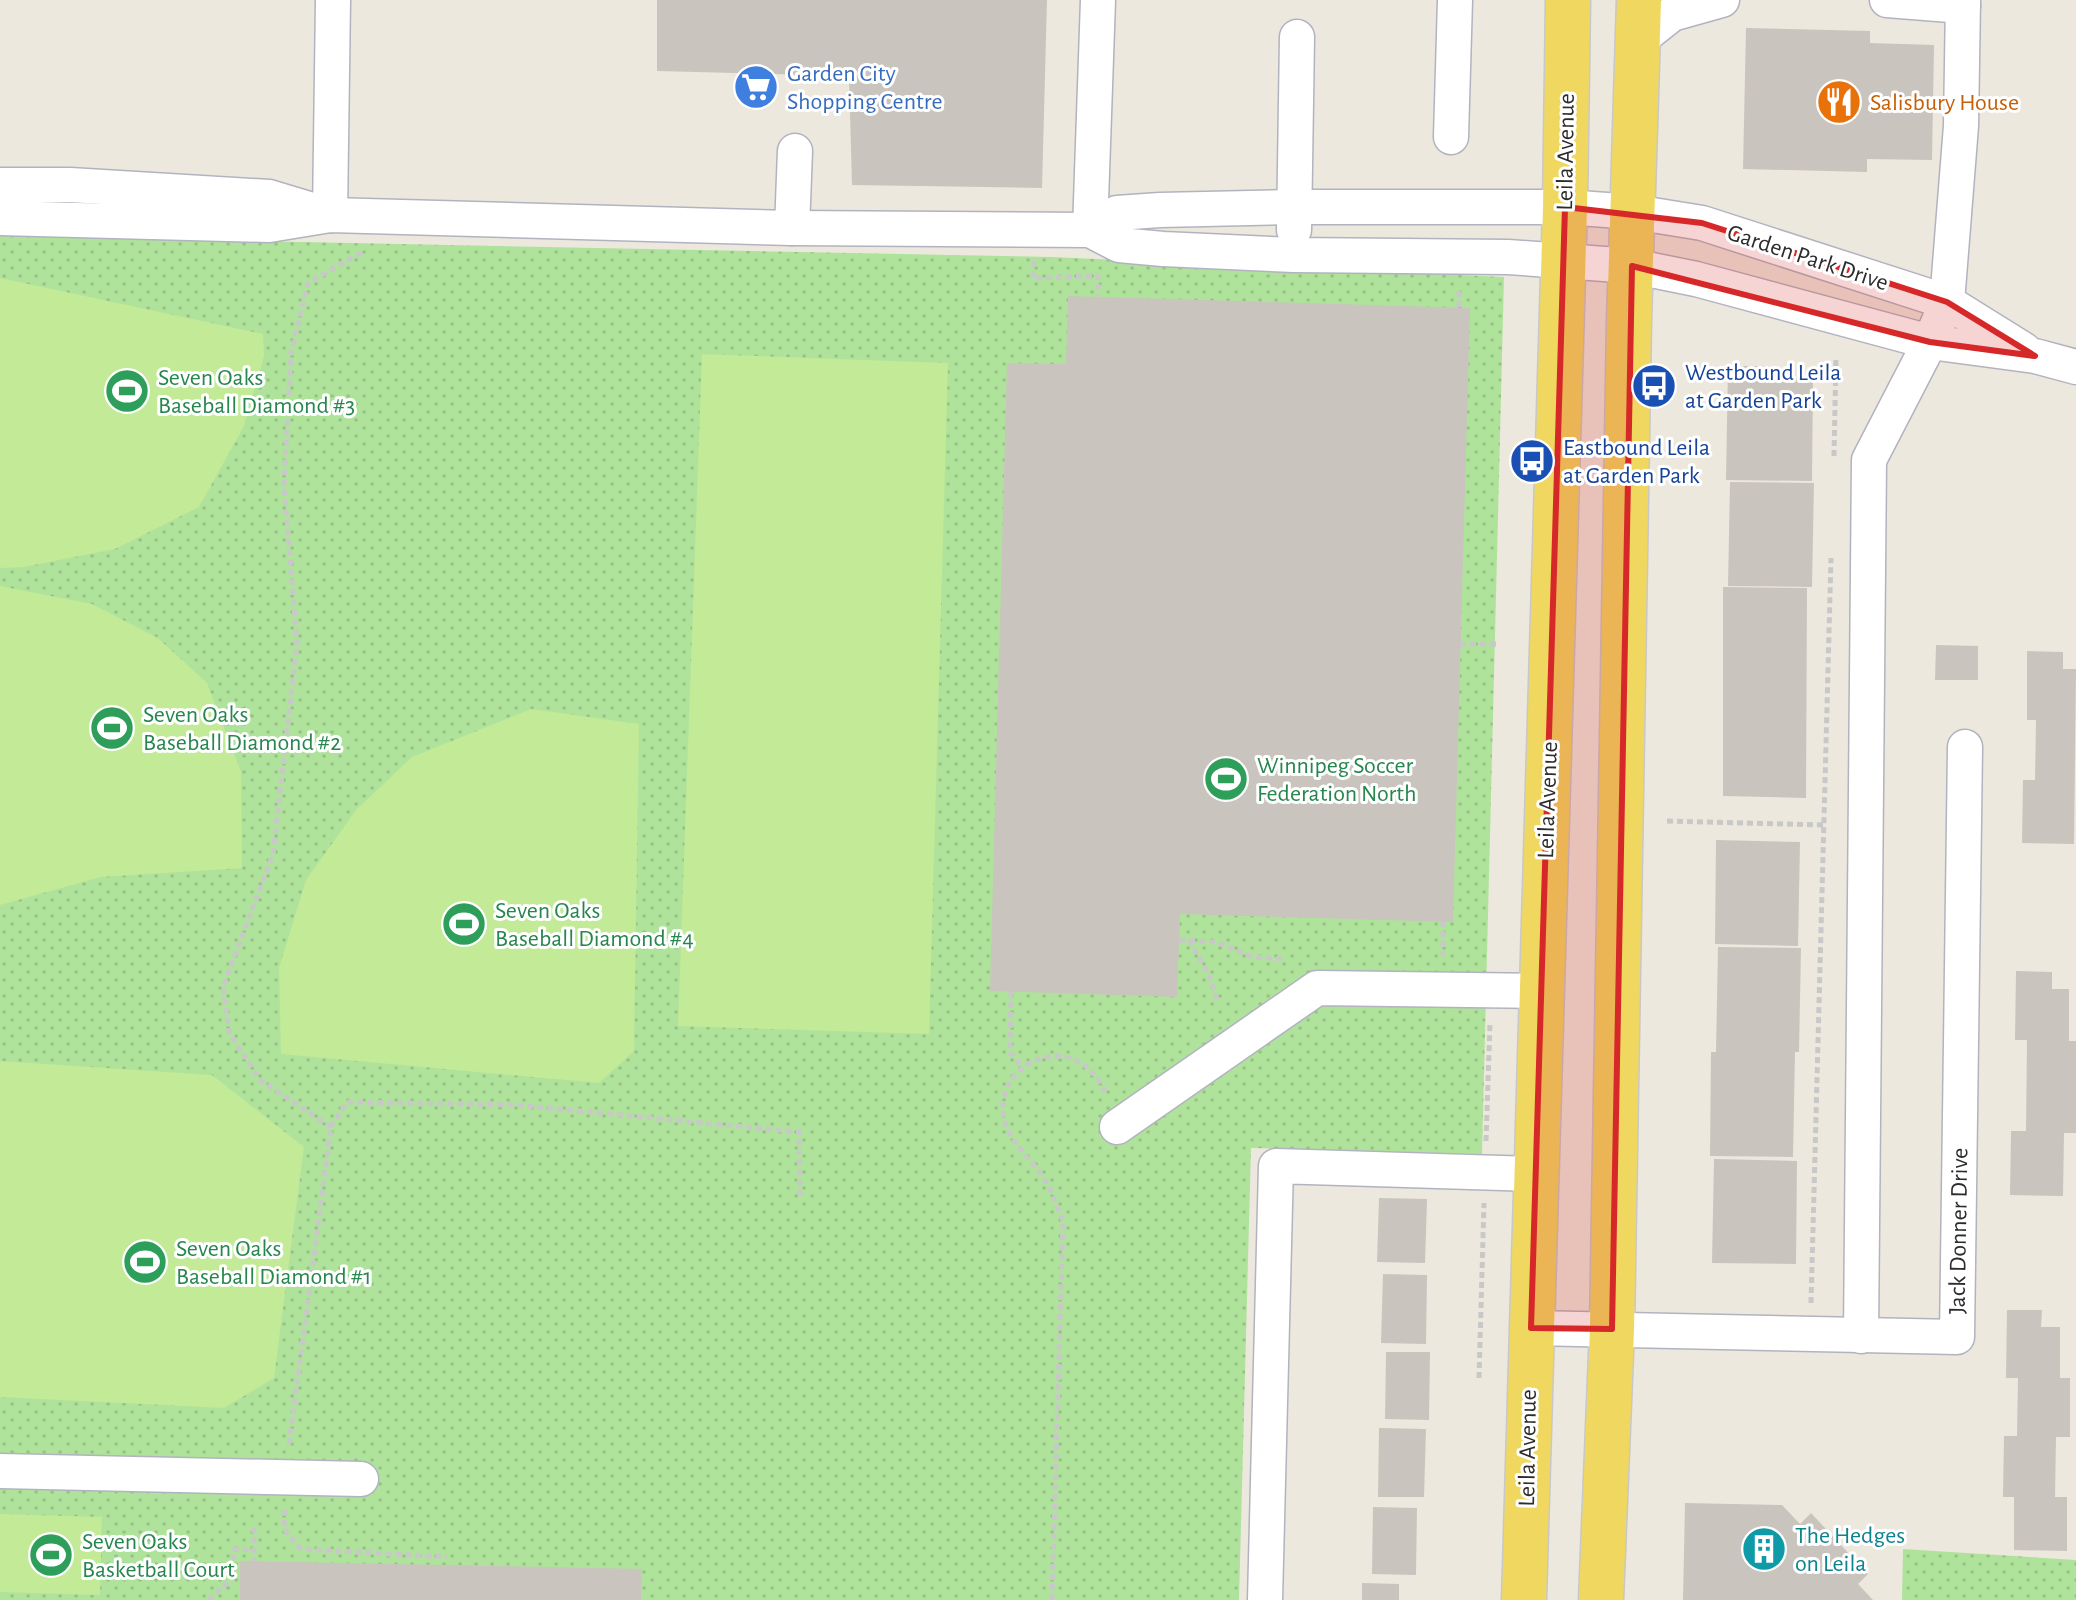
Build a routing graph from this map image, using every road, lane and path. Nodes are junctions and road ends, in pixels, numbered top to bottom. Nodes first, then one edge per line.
1 (333, 0) edge
2 (1098, 0) edge
3 (1455, 0) edge
4 (1568, 0) edge
5 (1722, 0) edge
6 (1887, 0) edge
7 (1963, 3) edge
8 (1638, 21) edge
9 (1297, 37) dead end
10 (1451, 137) dead end
11 (795, 151) dead end
12 (0, 185) edge
13 (1294, 207) junction
14 (1565, 207) junction
15 (1634, 212) junction
16 (330, 215) junction
17 (384, 217) junction
18 (0, 218) edge
19 (792, 228) junction
20 (1090, 230) junction
21 (1294, 255) junction
22 (1034, 256) dead end
23 (1563, 260) junction
24 (1632, 266) junction
25 (1098, 296) dead end
26 (1947, 302) junction
27 (1930, 342) junction
28 (2035, 356) junction
29 (1836, 357) dead end
30 (2076, 367) edge
31 (1833, 466) dead end
32 (1831, 544) dead end
33 (1460, 644) dead end
34 (1499, 644) dead end
35 (1965, 747) dead end
36 (1667, 821) dead end
37 (1824, 825) junction
38 (1443, 921) dead end
39 (1179, 940) dead end
40 (1189, 940) junction
41 (1283, 959) dead end
42 (1444, 963) dead end
43 (1541, 991) junction
44 (1011, 992) dead end
45 (1217, 1000) dead end
46 (1023, 1068) junction
47 (331, 1127) junction
48 (1117, 1127) joint
49 (1534, 1174) junction
50 (800, 1196) dead end
51 (1482, 1294) dead end
52 (1811, 1304) dead end
53 (1531, 1328) junction
54 (1612, 1329) junction
55 (1861, 1336) junction
56 (1479, 1378) dead end
57 (0, 1471) edge
58 (286, 1478) junction
59 (361, 1479) dead end
60 (254, 1527) dead end
61 (254, 1550) junction
62 (447, 1557) dead end
63 (254, 1561) dead end
64 (209, 1600) edge
65 (1052, 1600) edge
66 (1265, 1600) edge
67 (1524, 1600) edge
68 (1601, 1600) edge

1 - 16 street
2 - 20 street
3 - 10 street
4 - 14 main road, Leila Avenue
5 - 8 street
6 - 7 street
7 - 26 street
8 - 15 main road
9 - 13 street
11 - 19 street
12 - 16 street
13 - 14 street, Garden Park Drive
13 - 20 street, Garden Park Drive
13 - 21 street
14 - 15 street, Garden Park Drive
14 - 23 main road, Leila Avenue
15 - 24 main road
15 - 26 street, Garden Park Drive
16 - 17 street
16 - 18 street
17 - 19 street
17 - 47 path
19 - 20 street
20 - 21 street, Garden Park Drive
21 - 23 street, Garden Park Drive
22 - 25 path
23 - 24 street, Garden Park Drive
23 - 43 main road, Leila Avenue
24 - 27 street, Garden Park Drive
24 - 54 main road
26 - 27 street
26 - 28 street, Garden Park Drive
27 - 28 street, Garden Park Drive
27 - 55 street
28 - 30 street, Garden Park Drive
29 - 31 path
32 - 37 path
33 - 34 path
35 - 55 street, Jack Donner Drive
36 - 37 path
37 - 52 path
38 - 42 path
39 - 40 path
40 - 41 path
40 - 45 path
43 - 48 street
43 - 49 main road, Leila Avenue
44 - 46 path
46 - 48 path
46 - 65 path
47 - 50 path
47 - 58 path
49 - 53 main road, Leila Avenue
49 - 66 street
51 - 56 path
53 - 54 street, Jack Donner Drive
53 - 67 main road, Leila Avenue
54 - 55 street, Jack Donner Drive
54 - 68 main road
57 - 58 street
58 - 59 street
58 - 62 path
60 - 61 path
61 - 63 path
61 - 64 path

